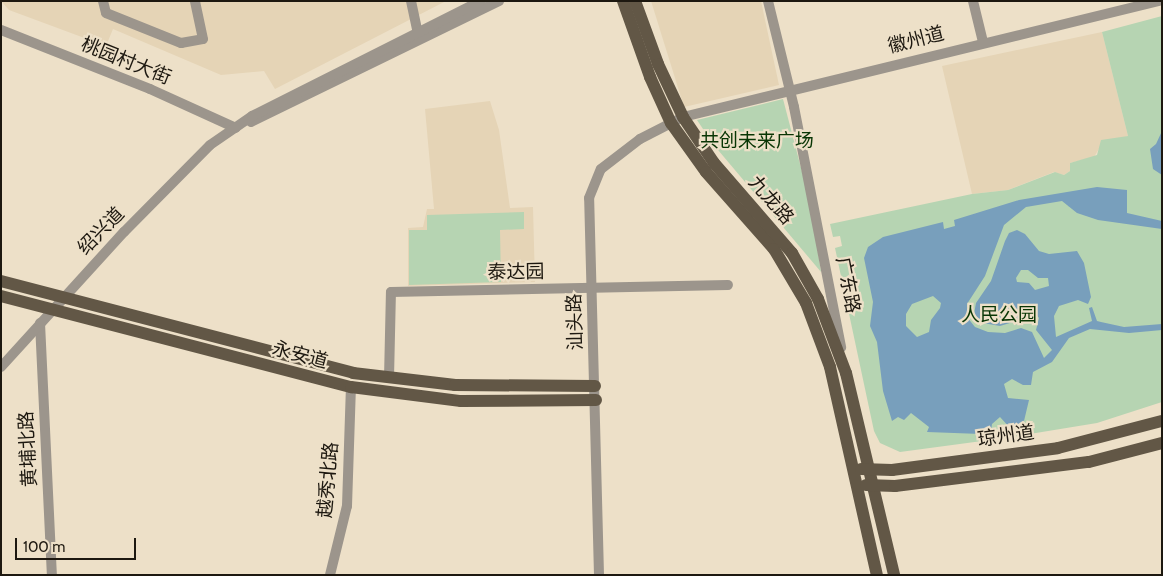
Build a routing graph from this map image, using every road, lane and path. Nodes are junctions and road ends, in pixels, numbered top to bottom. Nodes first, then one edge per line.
1 (103, 1) edge
2 (195, 1) edge
3 (411, 1) edge
4 (482, 1) edge
5 (499, 1) edge
6 (623, 1) edge
7 (635, 1) edge
8 (768, 1) edge
9 (973, 1) edge
10 (1159, 1) edge
11 (1147, 3) edge
12 (1, 30) edge
13 (418, 33) junction
14 (983, 42) junction
15 (789, 89) junction
16 (683, 117) junction
17 (671, 123) junction
18 (236, 128) junction
19 (1, 281) edge
20 (728, 285) dead end
21 (592, 287) junction
22 (1, 296) edge
23 (63, 297) junction
24 (52, 309) junction
25 (40, 323) junction
26 (1, 367) edge
27 (846, 373) junction
28 (389, 378) junction
29 (595, 386) junction
30 (351, 387) junction
31 (596, 400) junction
32 (1162, 421) edge
33 (1162, 443) edge
34 (852, 466) junction
35 (869, 470) junction
36 (856, 483) junction
37 (873, 486) junction
38 (52, 575) edge
39 (330, 575) edge
40 (599, 575) edge
41 (877, 575) edge
42 (894, 575) edge

1 - 2 street
3 - 13 street
4 - 13 street, 绍兴道
5 - 18 street, 绍兴道
6 - 17 main road, 九龙路
7 - 16 main road, 九龙路
8 - 15 street, 广东路
9 - 14 street
10 - 11 street, 徽州道
11 - 14 street, 徽州道
12 - 18 street, 桃园村大街
13 - 18 street, 绍兴道
14 - 15 street, 徽州道
15 - 16 street, 徽州道
15 - 27 street, 广东路
16 - 17 street, 汕头路
16 - 27 main road, 九龙路
17 - 21 street, 汕头路
17 - 34 main road, 九龙路
18 - 23 street, 绍兴道
19 - 23 main road, 永安道
20 - 21 street, 泰达园
21 - 28 street, 泰达园
21 - 29 street, 汕头路
22 - 24 main road, 永安道
23 - 24 street, 绍兴道
23 - 28 main road, 永安道
24 - 25 street, 绍兴道
24 - 30 main road, 永安道
25 - 26 street, 绍兴道
25 - 38 street, 黄埔北路
27 - 35 main road, 广东路
28 - 29 main road, 永安道
29 - 31 street, 汕头路
30 - 31 main road, 永安道
30 - 39 street, 越秀北路
31 - 40 street, 汕头路
32 - 35 main road, 琼州道
33 - 37 main road, 琼州道
34 - 35 main road, 琼州道
34 - 36 main road
35 - 37 main road, 广东路
36 - 37 main road
36 - 41 main road
37 - 42 main road, 广东路

